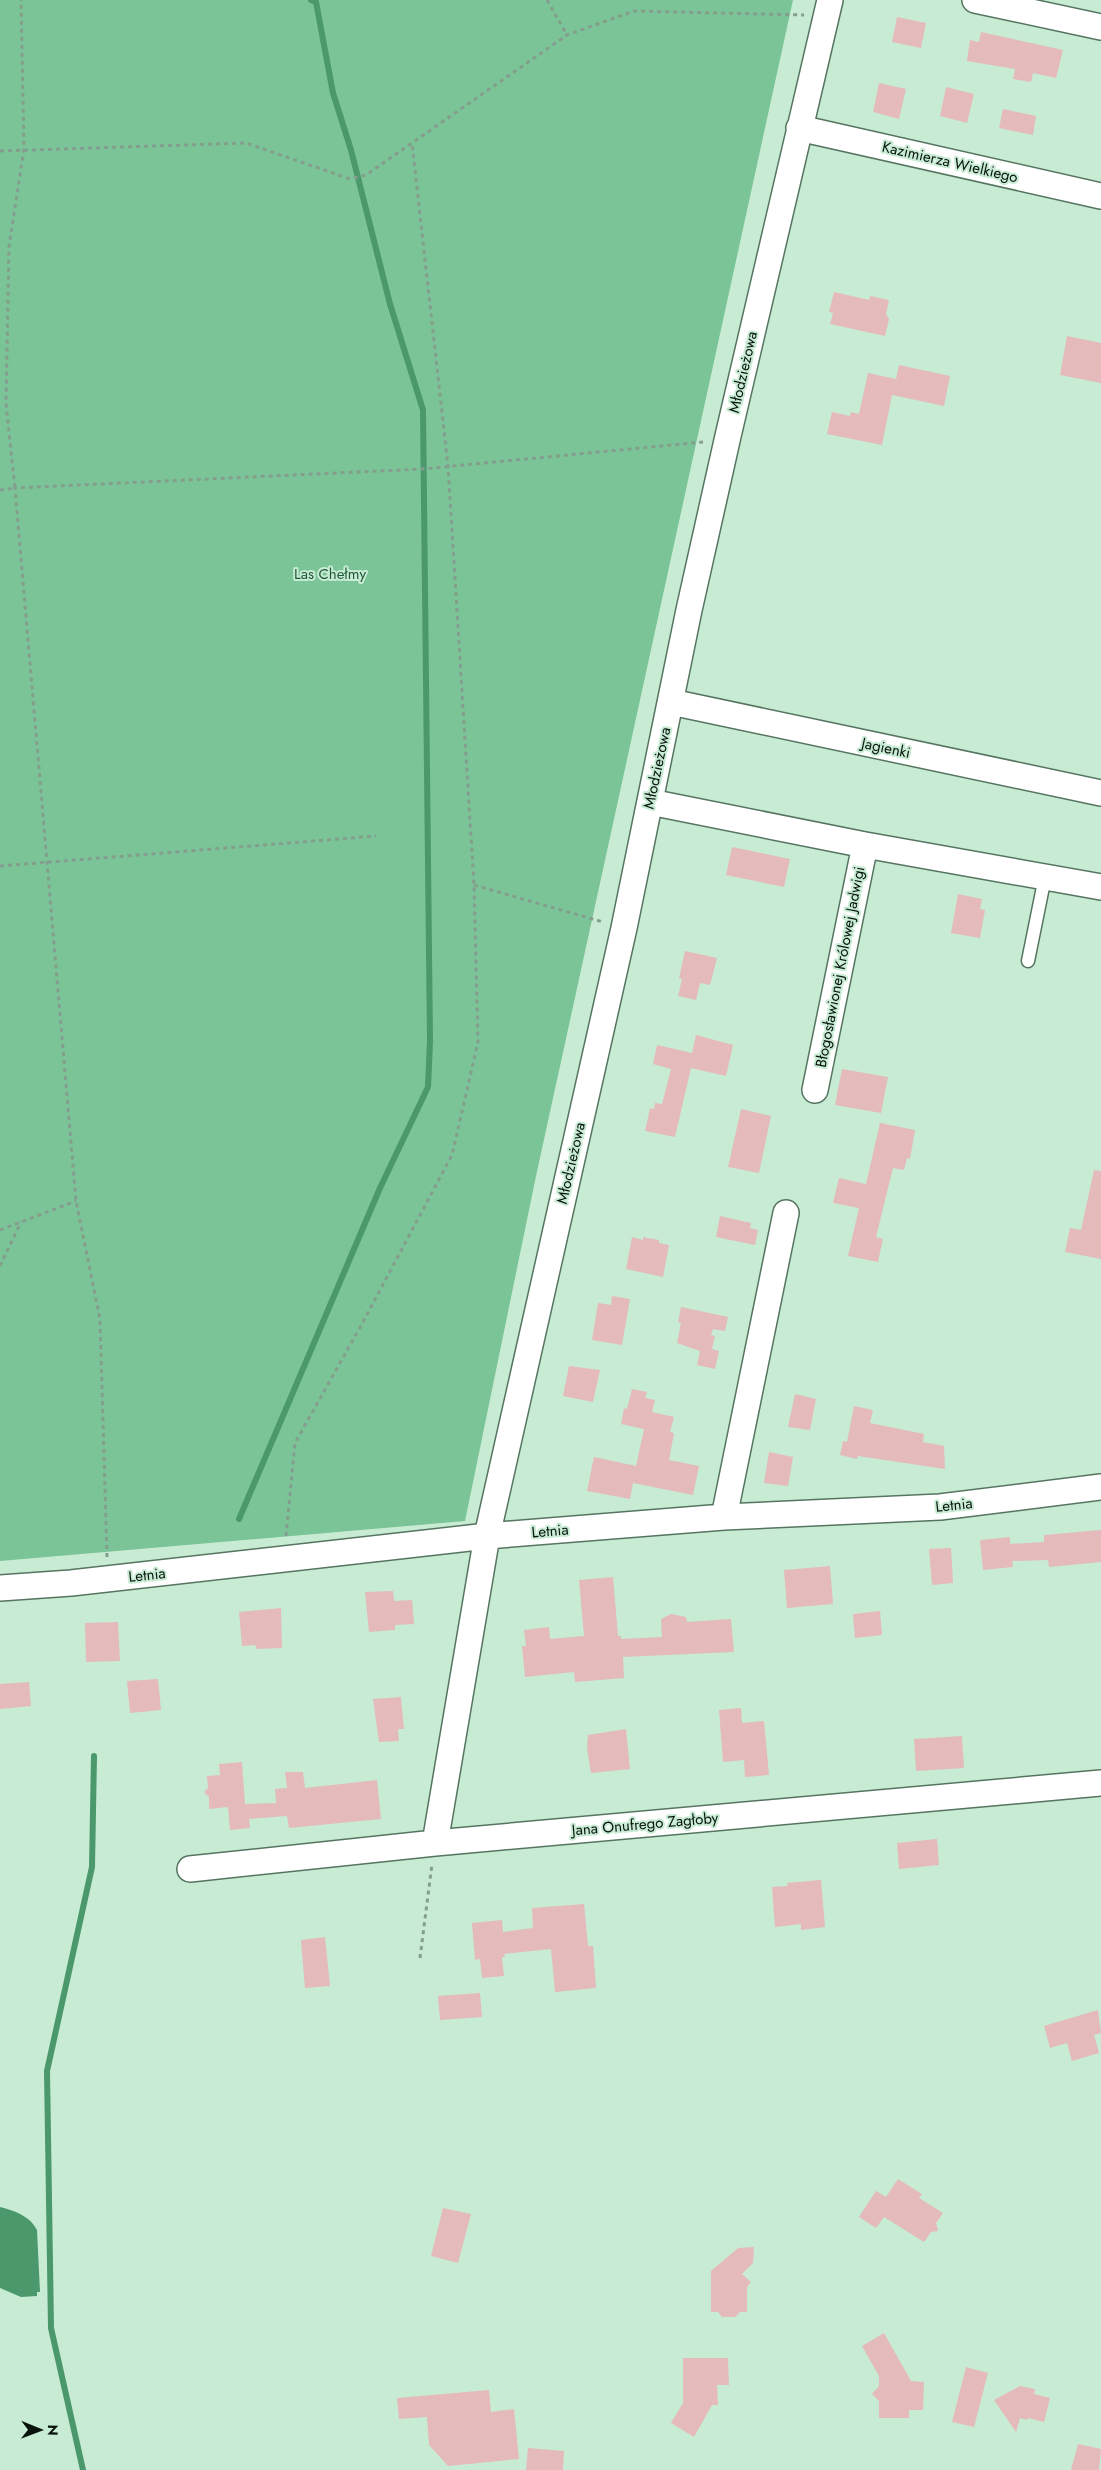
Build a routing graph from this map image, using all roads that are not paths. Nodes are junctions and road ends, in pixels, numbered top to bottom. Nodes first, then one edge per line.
1 (975, 0) edge
2 (828, 9) edge
3 (1101, 27) edge
4 (800, 128) junction
5 (1101, 196) edge
6 (671, 702) junction
7 (1101, 793) edge
8 (650, 802) junction
9 (865, 845) junction
10 (1045, 877) junction
11 (1101, 887) edge
12 (1028, 961) dead end
13 (815, 1090) dead end
14 (786, 1214) dead end
15 (1101, 1487) edge
16 (724, 1517) junction
17 (487, 1536) junction
18 (0, 1588) edge
19 (1101, 1783) edge
20 (435, 1843) junction
21 (190, 1869) dead end

1 - 3 street
2 - 4 street, Młodzieżowa
4 - 5 street, Kazimierza Wielkiego
4 - 6 street, Młodzieżowa
6 - 7 street, Jagienki
6 - 8 street, Młodzieżowa
8 - 9 street, Błogosławionej Królowej Jadwigi
8 - 17 street, Młodzieżowa
9 - 10 street, Błogosławionej Królowej Jadwigi
9 - 13 street, Błogosławionej Królowej Jadwigi
10 - 11 street, Błogosławionej Królowej Jadwigi
10 - 12 lane
14 - 16 street
15 - 16 street, Letnia
16 - 17 street, Letnia
17 - 18 street, Letnia
17 - 20 street, Młodzieżowa
19 - 20 street, Jana Onufrego Zagłoby
20 - 21 street, Jana Onufrego Zagłoby

